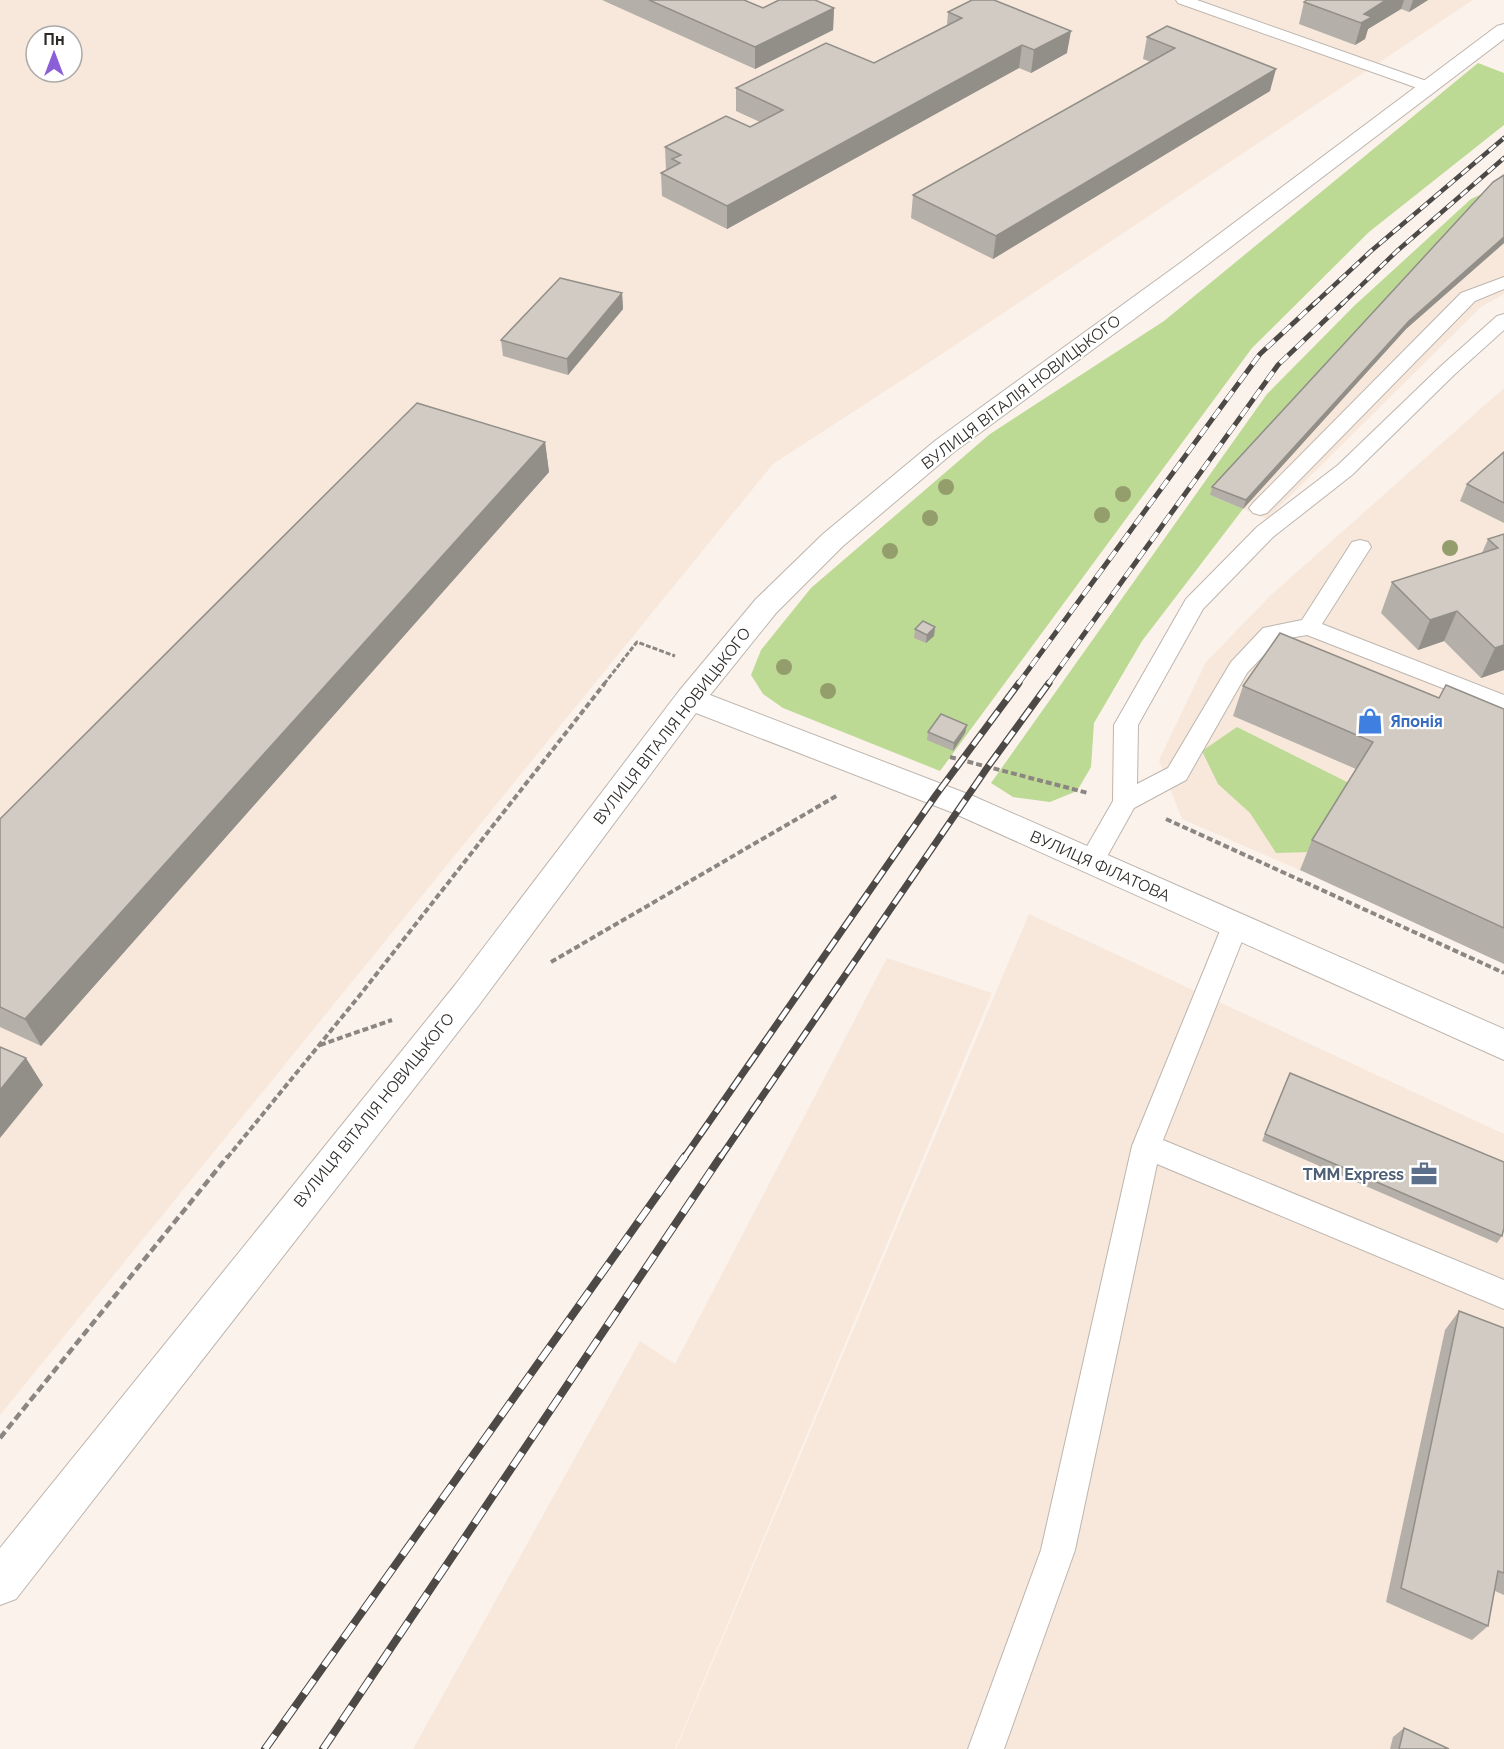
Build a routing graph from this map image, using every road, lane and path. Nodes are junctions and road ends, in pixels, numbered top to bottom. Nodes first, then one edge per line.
1 (1183, 0) edge
2 (1504, 30) edge
3 (1429, 87) junction
4 (1504, 282) edge
5 (1502, 325) edge
6 (1260, 508) dead end
7 (1360, 547) dead end
8 (1309, 627) junction
9 (681, 659) dead end
10 (690, 699) junction
11 (1504, 704) edge
12 (840, 794) dead end
13 (1125, 801) junction
14 (1091, 862) junction
15 (1235, 926) junction
16 (551, 962) dead end
17 (1504, 1046) edge
18 (1146, 1146) junction
19 (1504, 1295) edge
20 (0, 1438) edge
21 (0, 1583) edge
22 (986, 1749) edge

1 - 3 lane
2 - 3 street, ВУЛИЦЯ ВІТАЛІЯ НОВИЦЬКОГО
3 - 10 street, ВУЛИЦЯ ВІТАЛІЯ НОВИЦЬКОГО
4 - 6 lane
5 - 13 lane
7 - 8 lane
8 - 11 lane
8 - 13 lane
9 - 20 path
10 - 14 street, ВУЛИЦЯ ФІЛАТОВА
10 - 21 street, ВУЛИЦЯ ВІТАЛІЯ НОВИЦЬКОГО
12 - 16 path
13 - 14 lane
14 - 15 street, ВУЛИЦЯ ФІЛАТОВА
15 - 17 street, ВУЛИЦЯ ФІЛАТОВА
15 - 18 lane
18 - 19 lane
18 - 22 lane

